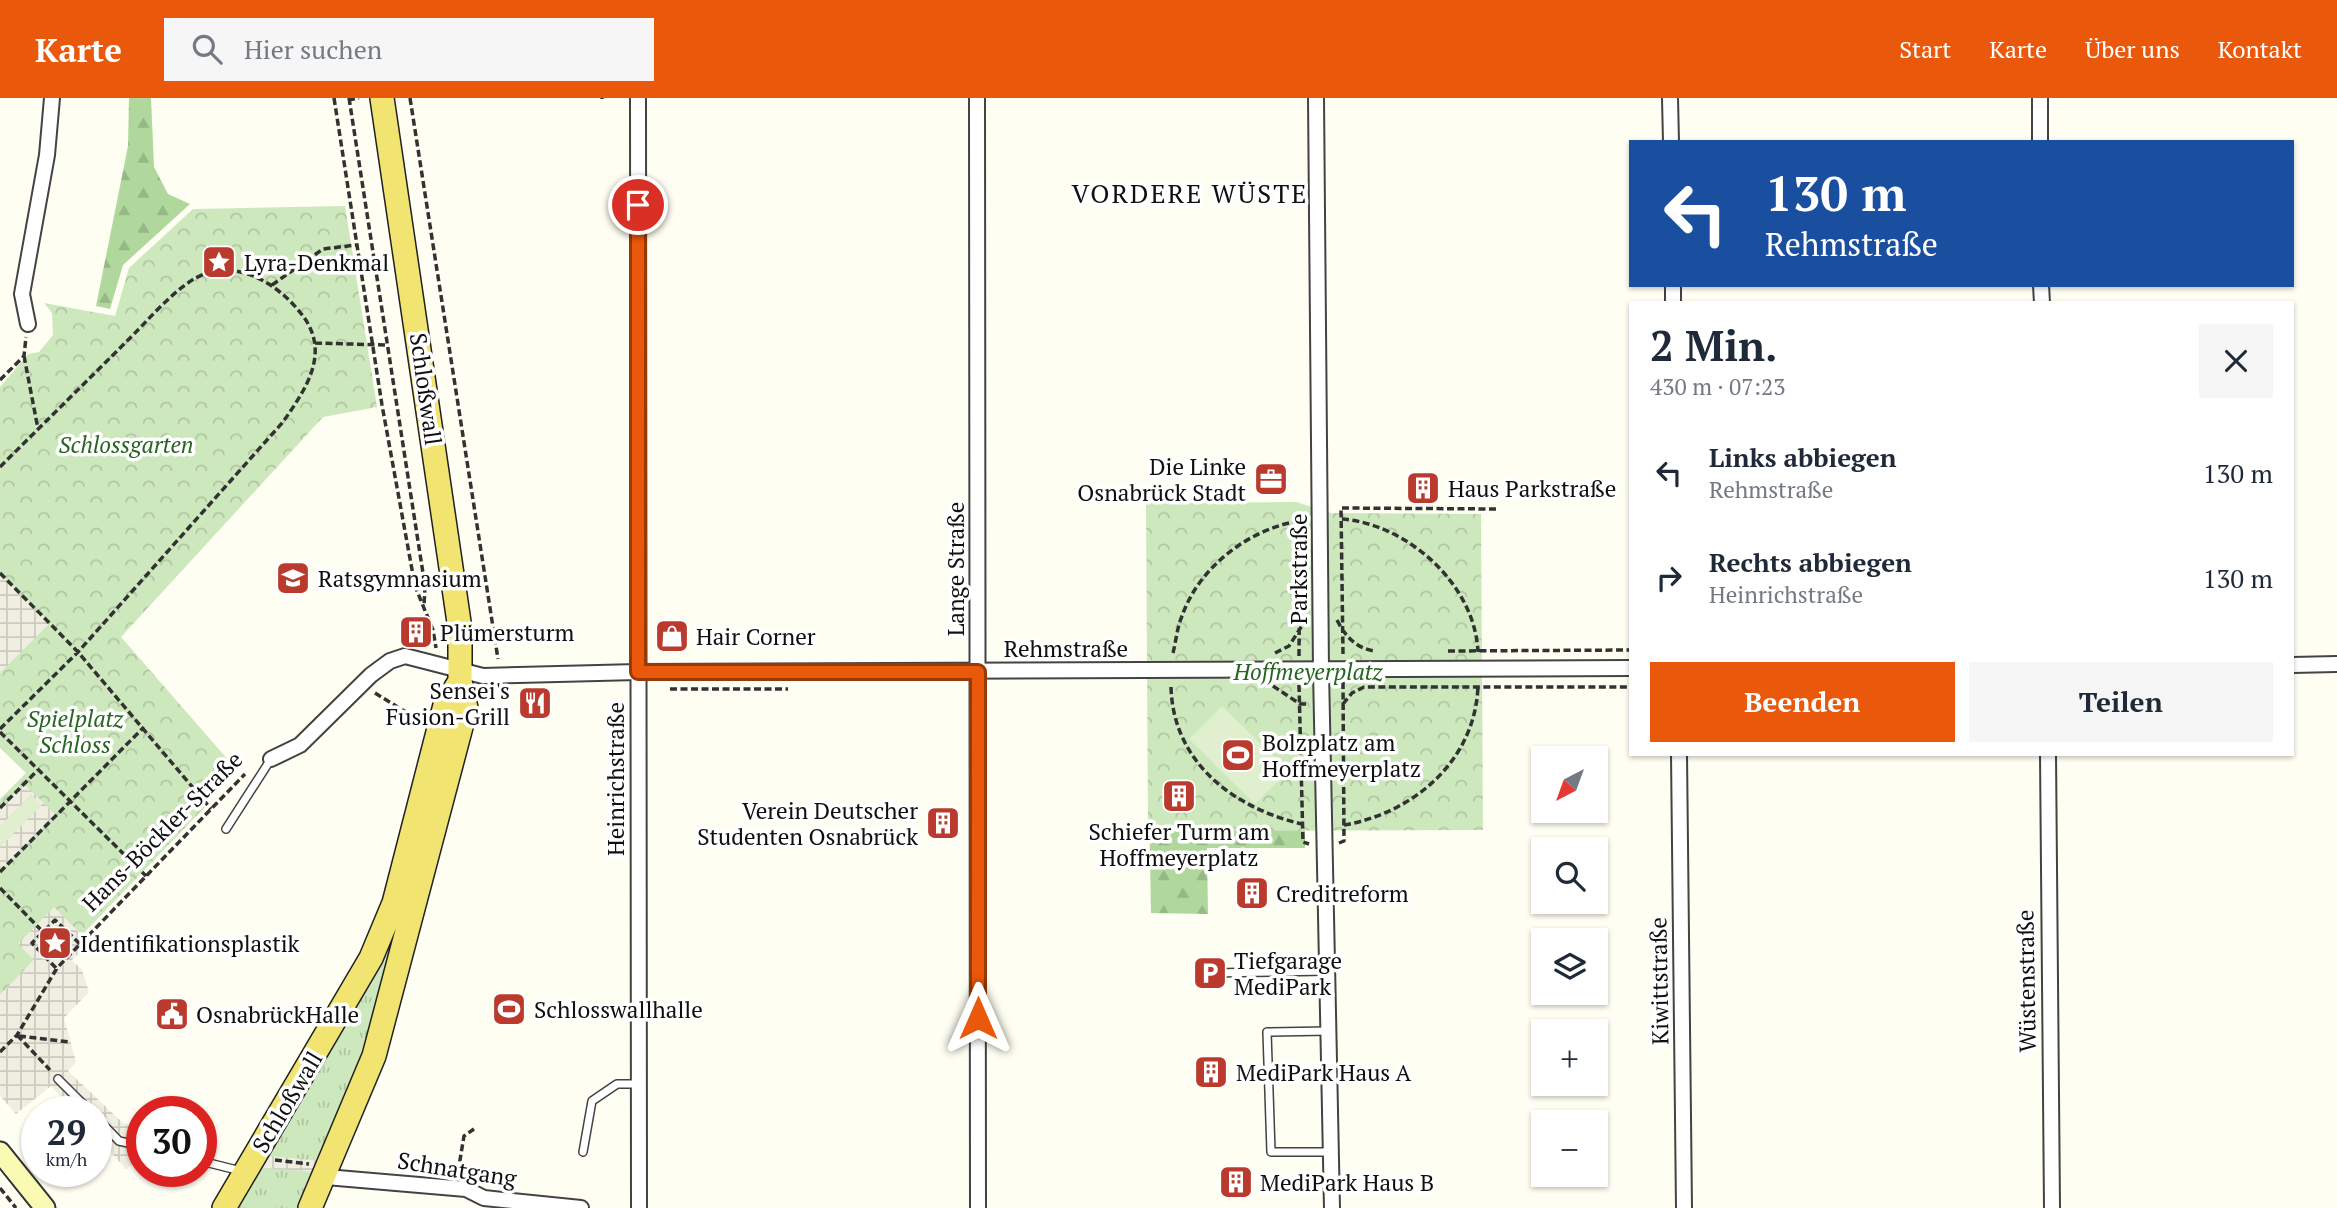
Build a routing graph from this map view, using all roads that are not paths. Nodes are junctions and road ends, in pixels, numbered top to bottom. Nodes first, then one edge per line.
1 (52, 98) edge
2 (382, 98) edge
3 (638, 98) edge
4 (977, 98) edge
5 (1317, 98) edge
6 (1671, 98) edge
7 (2040, 98) edge
8 (1671, 140) edge
9 (2040, 140) edge
10 (28, 324) road end
11 (2337, 664) edge
12 (2294, 665) edge
13 (1629, 668) edge
14 (1321, 671) junction
15 (638, 672) junction
16 (978, 672) junction
17 (460, 675) junction
18 (1679, 756) edge
19 (2048, 756) edge
20 (271, 759) joint
21 (226, 829) dead end
22 (1327, 971) junction
23 (1210, 973) dead end
24 (1329, 1031) junction
25 (58, 1079) road end
26 (637, 1084) junction
27 (75, 1096) edge
28 (0, 1152) edge
29 (583, 1152) dead end
30 (1332, 1152) junction
31 (217, 1163) edge
32 (249, 1166) junction
33 (329, 1169) junction
34 (46, 1208) edge
35 (224, 1208) edge
36 (310, 1208) edge
37 (581, 1208) edge
38 (639, 1208) edge
39 (978, 1208) edge
40 (1332, 1208) edge
41 (1684, 1208) edge
42 (2052, 1208) edge

1 - 10 street
2 - 17 main road, Schloßwall
3 - 15 street, Heinrichstraße
4 - 16 street, Lange Straße
5 - 14 street, Parkstraße
6 - 8 street
7 - 9 street
11 - 12 street
13 - 14 street, Rehmstraße
14 - 16 street, Rehmstraße
14 - 22 street, Parkstraße
15 - 16 street, Rehmstraße
15 - 17 street, Rehmstraße
15 - 26 street, Heinrichstraße
16 - 39 street, Lange Straße
17 - 20 street, Hans-Böckler-Straße
17 - 32 main road, Schloßwall
17 - 33 main road, Schloßwall
18 - 41 street, Kiwittstraße
19 - 42 street, Wüstenstraße
20 - 21 lane
22 - 23 lane
22 - 24 street, Parkstraße
24 - 30 street, Parkstraße
24 - 30 lane
25 - 27 lane
26 - 29 lane
26 - 38 street, Heinrichstraße
28 - 34 street
30 - 40 street, Parkstraße
31 - 32 lane
32 - 35 main road, Schloßwall
33 - 36 main road, Schloßwall
33 - 37 street, Schnatgang

